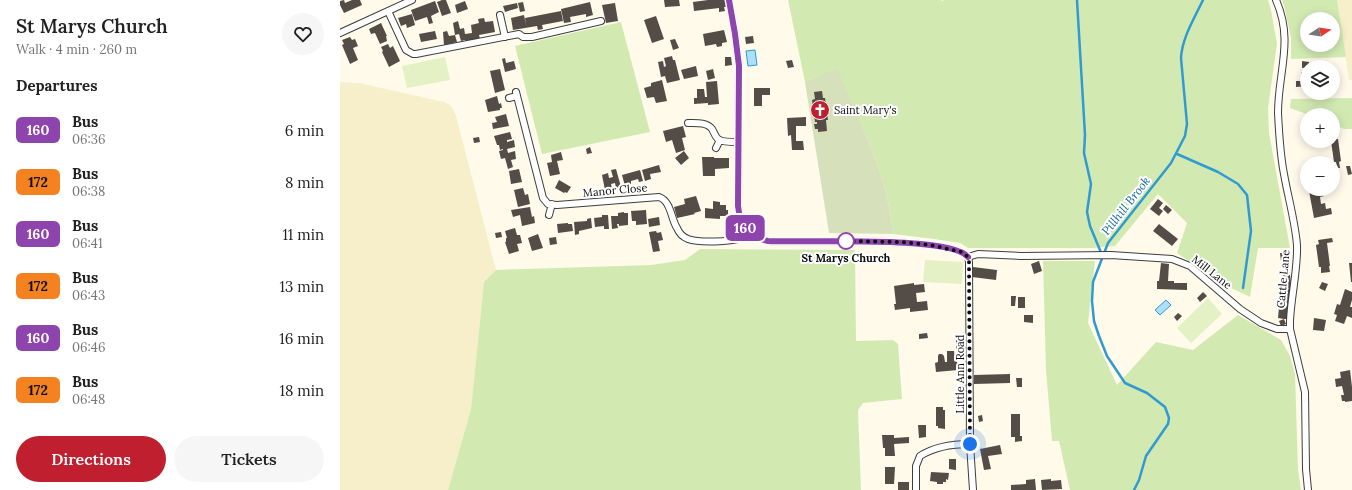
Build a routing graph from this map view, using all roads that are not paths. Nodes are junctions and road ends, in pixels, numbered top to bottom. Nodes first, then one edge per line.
1 (412, 0) edge
2 (729, 0) edge
3 (1276, 0) edge
4 (388, 11) junction
5 (500, 15) dead end
6 (601, 21) dead end
7 (340, 33) edge
8 (505, 37) junction
9 (509, 98) dead end
10 (688, 123) dead end
11 (720, 140) junction
12 (738, 142) junction
13 (716, 148) dead end
14 (552, 204) junction
15 (548, 215) dead end
16 (749, 233) junction
17 (968, 257) junction
18 (1290, 329) junction
19 (970, 444) junction
20 (916, 490) edge
21 (973, 490) edge
22 (1308, 490) edge

1 - 4 street
2 - 12 street
3 - 18 street, Cattle Lane
4 - 7 street
4 - 8 street
5 - 8 street
6 - 8 street
9 - 14 street
10 - 11 street
11 - 12 street
11 - 13 street
12 - 16 street
14 - 15 street
14 - 16 street, Manor Close
16 - 17 street
17 - 18 street, Mill Lane
17 - 19 street, Little Ann Road
18 - 22 street, Cattle Lane
19 - 20 street
19 - 21 street, Little Ann Road

